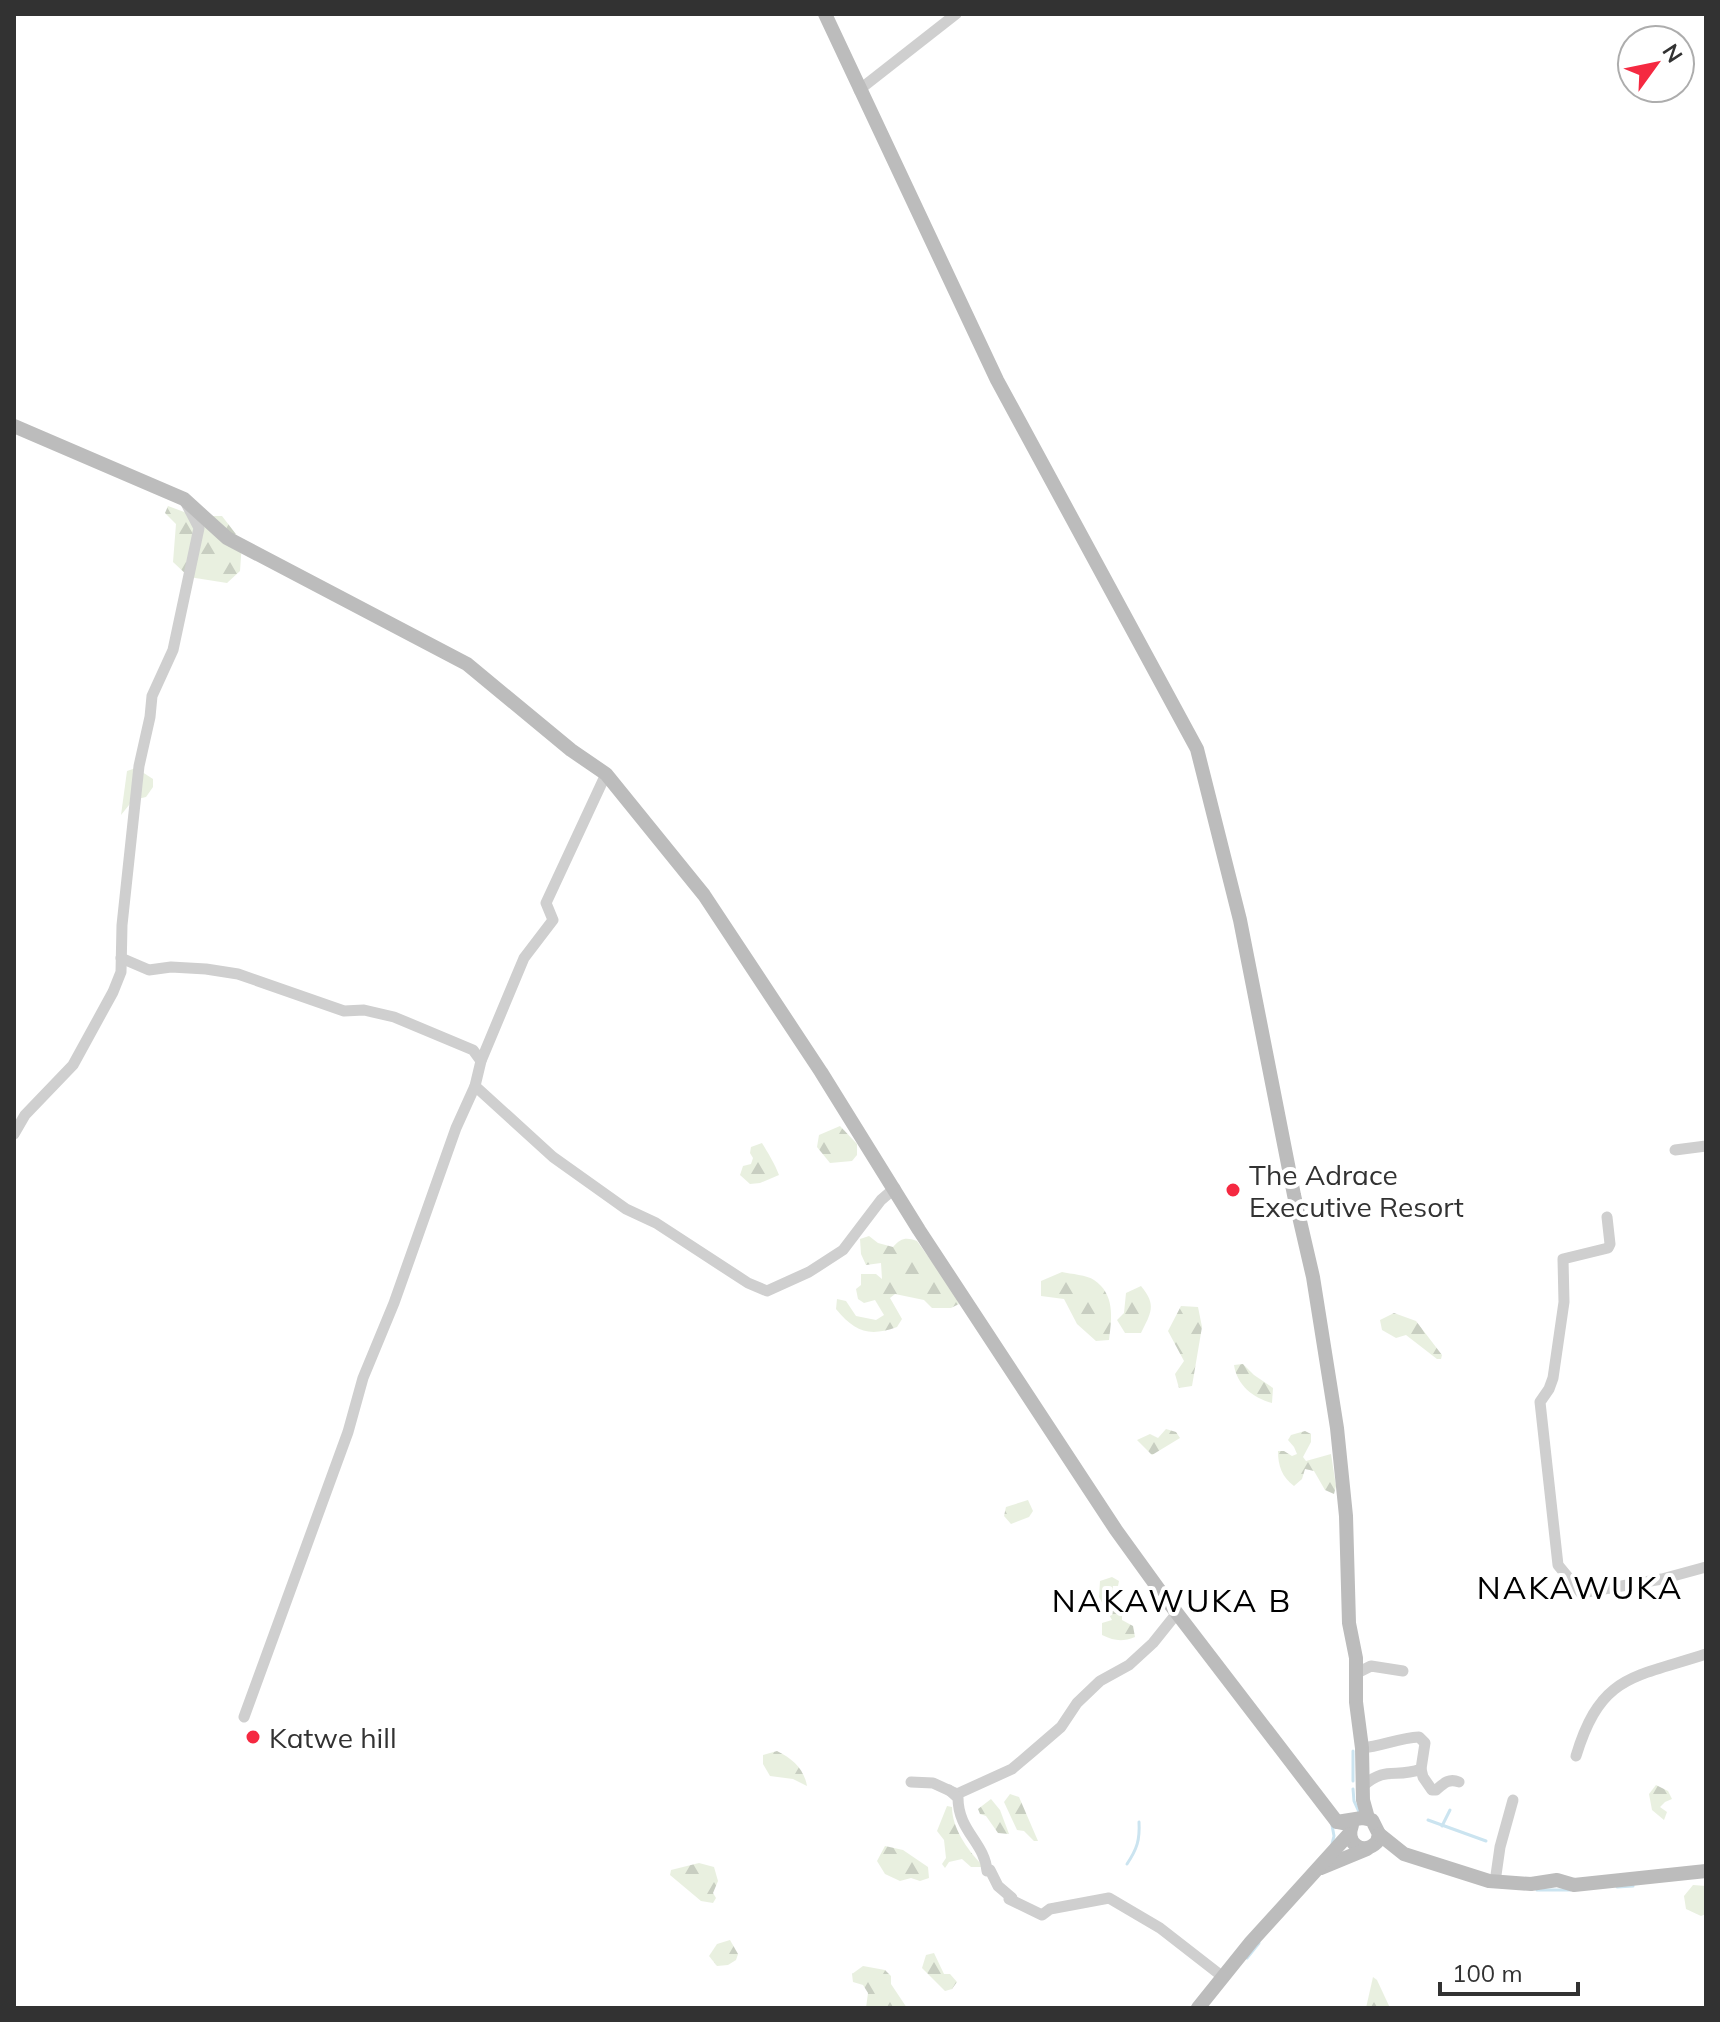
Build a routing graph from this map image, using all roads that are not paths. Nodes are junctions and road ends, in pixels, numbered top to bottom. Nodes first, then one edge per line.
1 (825, 14) edge
2 (956, 14) edge
3 (859, 90) junction
4 (14, 426) edge
5 (184, 499) junction
6 (606, 774) junction
7 (121, 958) junction
8 (481, 1061) junction
9 (475, 1086) junction
10 (14, 1134) edge
11 (1706, 1146) edge
12 (1675, 1150) dead end
13 (895, 1188) junction
14 (1607, 1217) dead end
15 (1706, 1567) edge
16 (1177, 1613) junction
17 (1706, 1654) edge
18 (1403, 1671) dead end
19 (1355, 1674) junction
20 (244, 1717) dead end
21 (1362, 1748) junction
22 (1576, 1756) dead end
23 (1421, 1769) junction
24 (911, 1782) dead end
25 (1459, 1782) dead end
26 (1363, 1786) junction
27 (949, 1790) junction
28 (1513, 1800) dead end
29 (1368, 1818) junction
30 (1337, 1822) junction
31 (1349, 1834) junction
32 (1373, 1843) junction
33 (1317, 1869) junction
34 (1706, 1871) edge
35 (1495, 1882) junction
36 (1223, 1977) junction
37 (1198, 2008) edge

1 - 3 main road
2 - 3 street
3 - 19 main road
4 - 5 main road
5 - 6 main road
5 - 7 street
6 - 8 street
6 - 13 main road
7 - 8 street
7 - 10 street
8 - 9 street
9 - 13 street
9 - 20 street
11 - 12 street
13 - 16 main road
14 - 15 street
16 - 27 street
16 - 30 main road
17 - 22 street
18 - 19 street
19 - 21 main road
21 - 23 street
21 - 26 main road
23 - 25 street
23 - 26 street
24 - 27 street
26 - 29 main road
27 - 36 street
28 - 35 street
29 - 30 main road
29 - 32 main road
30 - 31 main road
31 - 32 main road
31 - 33 main road
32 - 33 main road
32 - 35 main road
33 - 36 main road
34 - 35 main road
36 - 37 main road

